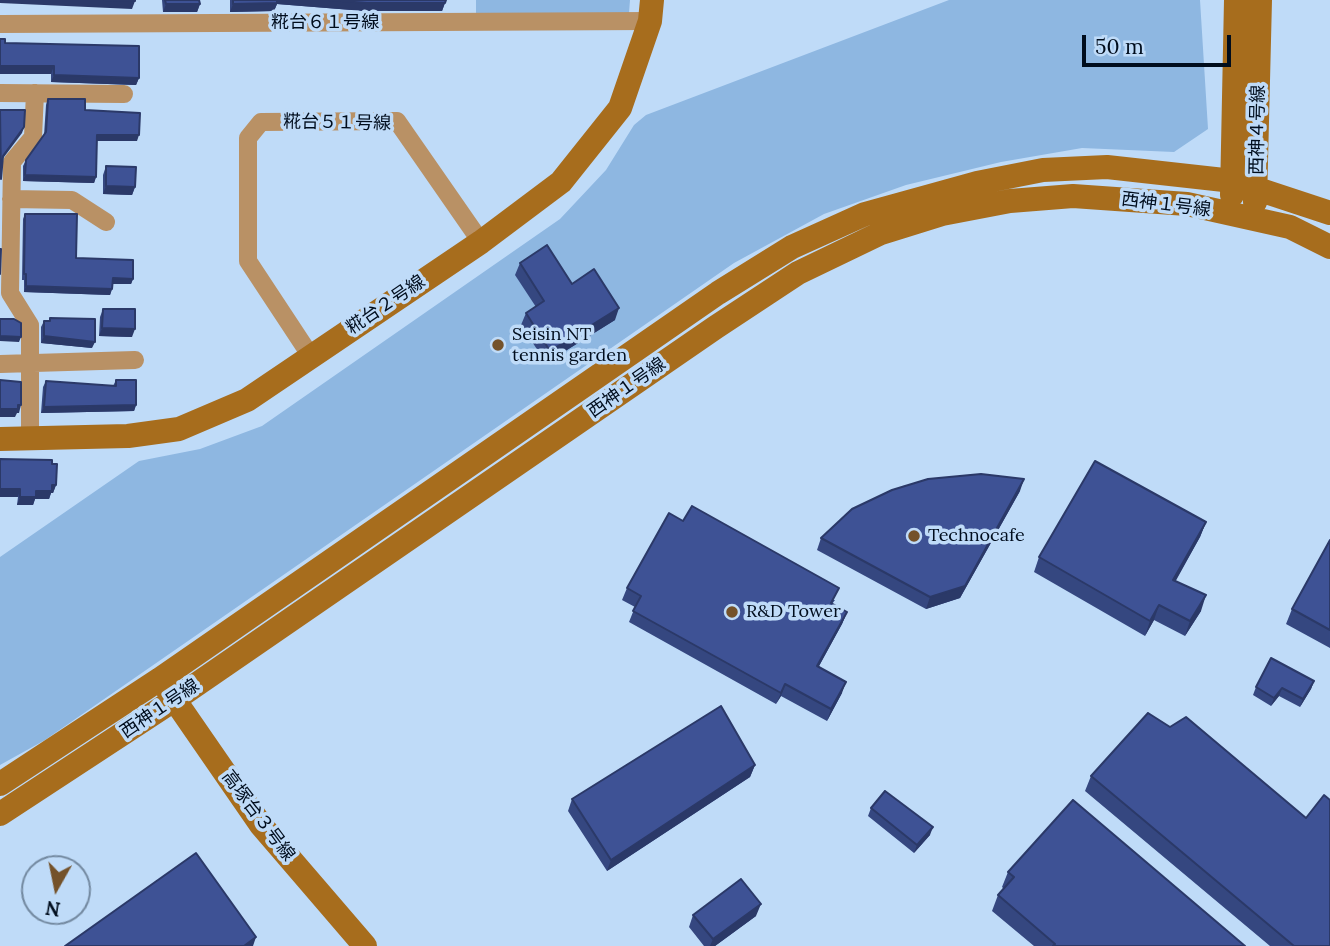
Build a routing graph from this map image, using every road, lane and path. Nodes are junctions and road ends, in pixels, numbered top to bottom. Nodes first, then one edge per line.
1 (1236, 0) edge
2 (1260, 0) edge
3 (651, 10) edge
4 (0, 24) edge
5 (0, 93) edge
6 (35, 93) junction
7 (124, 94) dead end
8 (1245, 184) junction
9 (11, 199) junction
10 (1330, 213) edge
11 (1241, 216) junction
12 (106, 222) dead end
13 (481, 242) junction
14 (1330, 247) edge
15 (310, 355) junction
16 (135, 360) dead end
17 (0, 364) edge
18 (30, 365) junction
19 (0, 439) edge
20 (30, 439) junction
21 (160, 679) junction
22 (174, 700) junction
23 (0, 784) edge
24 (0, 814) edge
25 (365, 946) edge

1 - 8 street, 西神４号線
2 - 8 street, 西神４号線
3 - 4 street, 糀台６１号線
3 - 13 street, 糀台２号線
5 - 6 street
6 - 7 street
6 - 9 street
8 - 10 street, 西神１号線
8 - 11 street, 西神４号線
8 - 21 street, 西神１号線
9 - 12 street
9 - 18 street
11 - 14 street, 西神１号線
11 - 22 street, 西神１号線
13 - 15 street, 糀台２号線
13 - 15 street, 糀台５１号線
15 - 20 street, 糀台２号線
16 - 18 street
17 - 18 street
18 - 20 street
19 - 20 street, 糀台２号線
21 - 22 street, 高塚台３号線
21 - 23 street, 西神１号線
22 - 24 street, 西神１号線
22 - 25 street, 高塚台３号線

